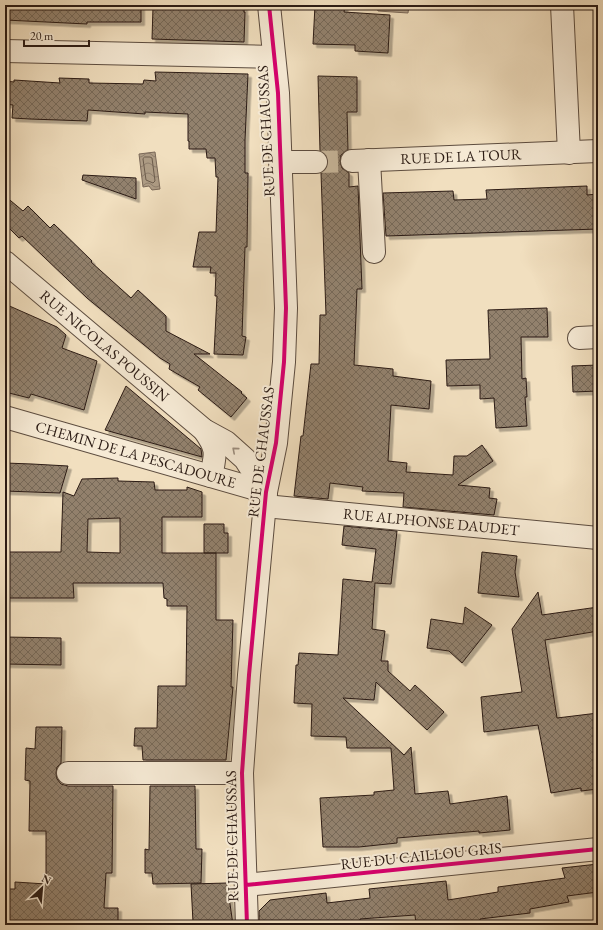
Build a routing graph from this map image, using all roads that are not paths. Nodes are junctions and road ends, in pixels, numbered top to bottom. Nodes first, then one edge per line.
1 (269, 5) edge
2 (562, 5) edge
3 (5, 51) edge
4 (274, 57) junction
5 (598, 151) edge
6 (569, 153) junction
7 (280, 162) junction
8 (316, 162) tunnel mouth
9 (374, 252) dead end
10 (5, 262) edge
11 (5, 417) edge
12 (204, 430) junction
13 (211, 476) junction
14 (266, 499) junction
15 (598, 538) edge
16 (68, 773) dead end
17 (242, 773) junction
18 (598, 849) edge
19 (246, 885) junction
20 (247, 925) edge

1 - 4 street, RUE DE CHAUSSAS
2 - 6 street
3 - 4 street
4 - 7 street, RUE DE CHAUSSAS
5 - 6 street, RUE DE LA TOUR
6 - 9 street, RUE DE LA TOUR
7 - 8 street
7 - 14 street, RUE DE CHAUSSAS
10 - 12 street, RUE NICOLAS POUSSIN
11 - 13 street, CHEMIN DE LA PESCADOURE
12 - 13 street, RUE NICOLAS POUSSIN
14 -> 12 street, RUE NICOLAS POUSSIN
13 - 14 street, CHEMIN DE LA PESCADOURE
14 - 15 street, RUE ALPHONSE DAUDET
14 - 17 street, RUE DE CHAUSSAS
16 - 17 street
17 - 19 street, RUE DE CHAUSSAS
18 - 19 street, RUE DU CAILLOU GRIS
19 - 20 street, RUE DE CHAUSSAS

